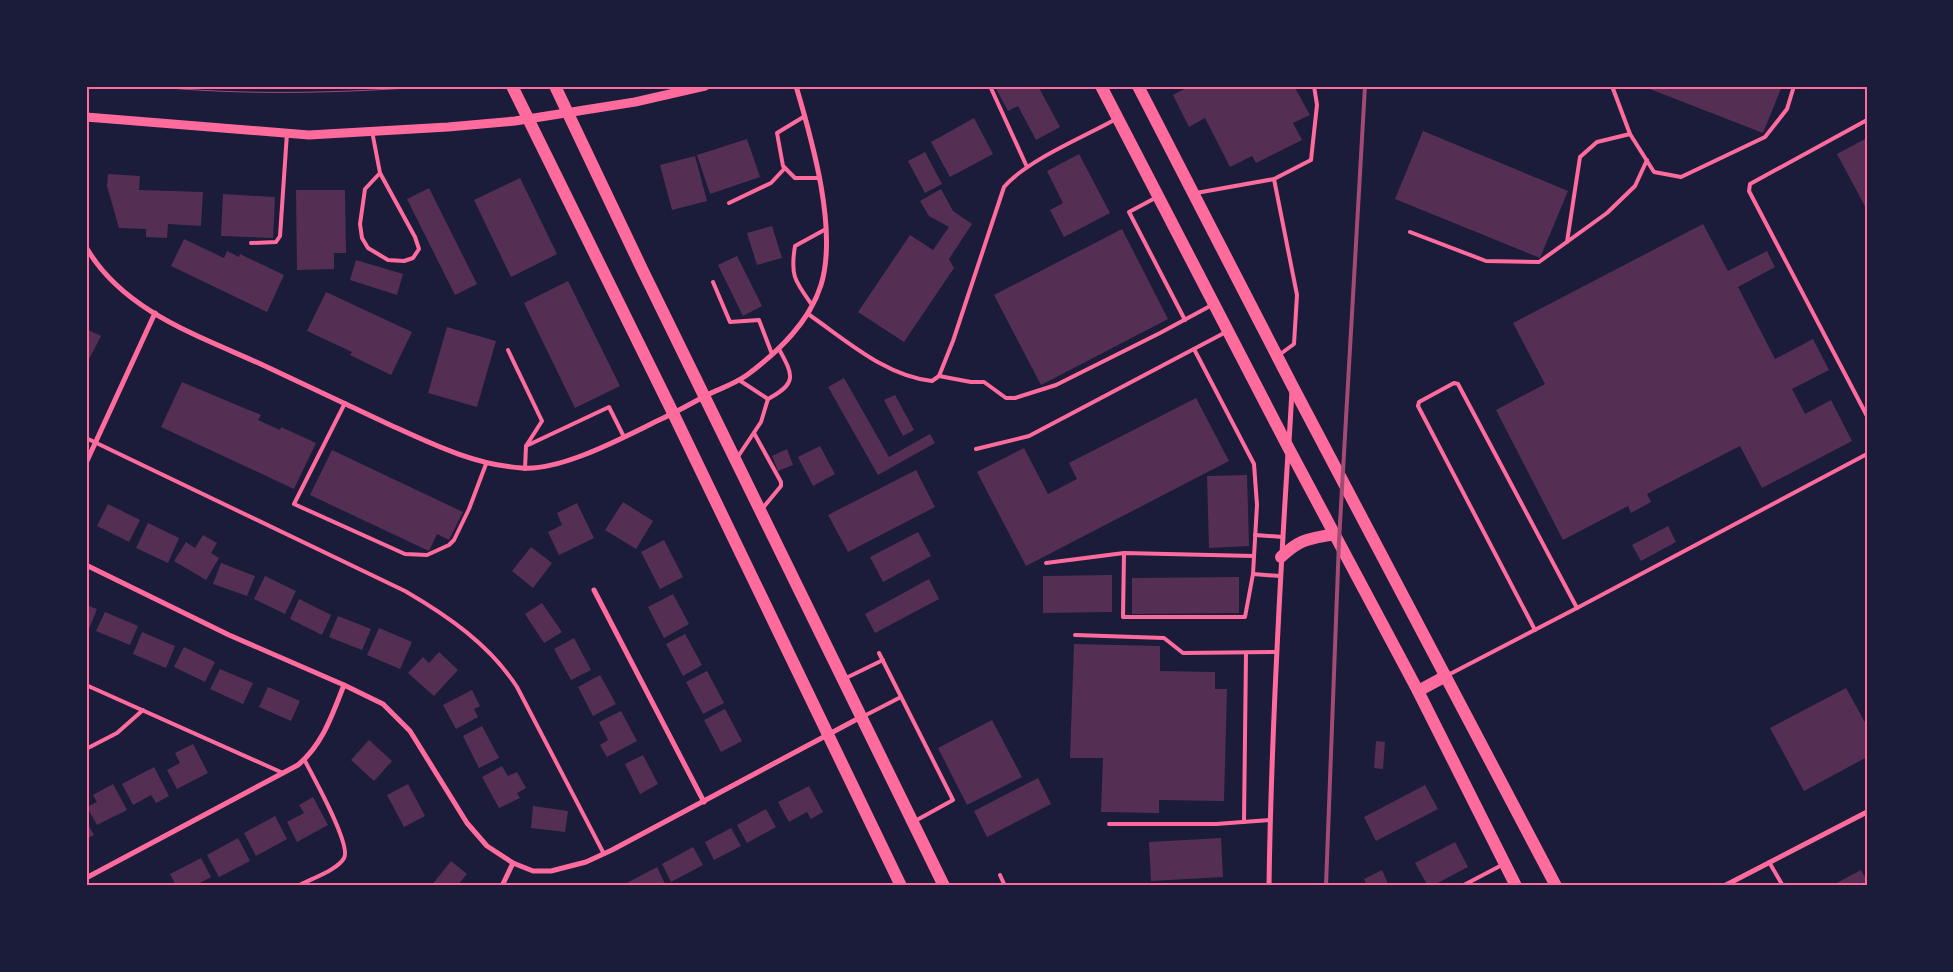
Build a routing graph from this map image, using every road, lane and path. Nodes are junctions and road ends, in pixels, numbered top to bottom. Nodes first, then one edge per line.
1 (512, 86) edge
2 (555, 86) edge
3 (705, 86) edge
4 (796, 86) edge
5 (990, 86) edge
6 (1101, 86) edge
7 (1138, 86) edge
8 (1314, 86) edge
9 (1612, 86) edge
10 (1794, 86) edge
11 (805, 116) junction
12 (86, 117) edge
13 (1118, 118) junction
14 (1867, 120) edge
15 (372, 131) junction
16 (287, 133) junction
17 (1630, 134) junction
18 (1647, 160) junction
19 (1027, 167) junction
20 (785, 168) junction
21 (380, 173) junction
22 (820, 178) junction
23 (1274, 180) junction
24 (1193, 193) junction
25 (1159, 196) junction
26 (729, 203) dead end
27 (826, 229) junction
28 (1410, 232) dead end
29 (1567, 242) junction
30 (251, 243) dead end
31 (86, 247) edge
32 (713, 282) dead end
33 (1214, 304) junction
34 (812, 305) junction
35 (155, 313) junction
36 (808, 314) junction
37 (1185, 320) junction
38 (1228, 331) junction
39 (779, 349) junction
40 (1194, 349) junction
41 (508, 350) dead end
42 (772, 354) junction
43 (1277, 356) junction
44 (939, 376) junction
45 (739, 380) junction
46 (1292, 385) junction
47 (705, 396) junction
48 (768, 399) junction
49 (345, 403) junction
50 (673, 414) junction
51 (1867, 416) edge
52 (754, 432) junction
53 (624, 437) junction
54 (86, 438) edge
55 (96, 443) junction
56 (526, 446) junction
57 (1288, 447) junction
58 (976, 449) dead end
59 (1867, 454) edge
60 (736, 459) junction
61 (86, 463) edge
62 (486, 464) junction
63 (525, 469) junction
64 (761, 511) junction
65 (1335, 534) junction
66 (1255, 535) junction
67 (1283, 537) junction
68 (1124, 553) junction
69 (1254, 556) junction
70 (1282, 557) junction
71 (1046, 563) dead end
72 (86, 565) edge
73 (1253, 574) junction
74 (1280, 576) junction
75 (594, 590) dead end
76 (1577, 608) junction
77 (1535, 630) junction
78 (1075, 635) dead end
79 (1276, 652) junction
80 (880, 653) dead end
81 (1246, 653) junction
82 (883, 660) junction
83 (1446, 676) junction
84 (844, 679) junction
85 (86, 685) edge
86 (344, 685) junction
87 (1418, 691) junction
88 (902, 697) junction
89 (144, 710) junction
90 (862, 717) junction
91 (827, 735) junction
92 (86, 749) edge
93 (304, 759) junction
94 (283, 773) junction
95 (704, 802) junction
96 (1867, 812) edge
97 (1270, 820) junction
98 (913, 822) junction
99 (1244, 822) junction
100 (1109, 824) dead end
101 (604, 854) junction
102 (1769, 862) junction
103 (513, 863) junction
104 (1504, 864) junction
105 (1000, 875) dead end
106 (86, 878) edge
107 (1474, 880) junction
108 (298, 886) edge
109 (502, 886) edge
110 (901, 886) edge
111 (944, 886) edge
112 (1005, 886) edge
113 (1269, 886) edge
114 (1462, 886) edge
115 (1477, 886) edge
116 (1516, 886) edge
117 (1556, 886) edge
118 (1724, 886) edge
119 (1783, 886) edge

1 - 50 main road
2 - 47 main road
3 - 15 street
4 - 11 street
5 - 19 lane
6 - 13 main road
7 - 24 main road
8 - 23 lane
9 - 17 lane
10 - 18 lane
11 - 20 lane
11 - 22 street
12 - 16 street
13 - 19 lane
13 - 25 main road
14 - 51 lane
15 - 16 street
15 - 21 lane
16 - 30 lane
17 - 18 lane
17 - 29 lane
18 - 29 lane
19 - 44 lane
20 - 22 lane
20 - 26 lane
21 - 21 lane
22 - 27 street
23 - 24 lane
23 - 43 lane
24 - 43 main road
25 - 33 main road
25 - 37 lane
27 - 34 street
27 - 34 lane
28 - 29 lane
31 - 35 street
32 - 42 lane
33 - 37 lane
33 - 38 main road
34 - 36 street
35 - 49 street
35 - 55 street
36 - 39 street
36 - 44 lane
37 - 44 lane
38 - 40 lane
38 - 57 main road
39 - 42 street
39 - 48 lane
40 - 58 lane
40 - 66 lane
41 - 56 lane
42 - 45 street
43 - 46 main road
45 - 47 street
45 - 48 lane
46 - 57 street
46 - 83 main road
47 - 50 street
47 - 60 main road
48 - 52 lane
49 - 62 street
49 - 62 lane
50 - 53 street
50 - 91 main road
52 - 60 lane
52 - 64 lane
53 - 56 lane
53 - 63 street
54 - 55 lane
55 - 61 street
55 - 101 lane
56 - 63 lane
57 - 65 main road
57 - 67 street
59 - 76 lane
60 - 64 main road
62 - 63 street
64 - 84 main road
65 - 70 main road
65 - 87 main road
66 - 67 lane
66 - 69 lane
67 - 70 street
68 - 69 lane
68 - 71 lane
68 - 73 lane
69 - 73 lane
70 - 74 street
72 - 86 street
73 - 74 lane
74 - 79 street
75 - 95 street
76 - 77 lane
76 - 77 lane
77 - 83 lane
78 - 81 lane
79 - 81 lane
79 - 97 street
80 - 82 lane
81 - 99 lane
82 - 84 lane
82 - 88 lane
83 - 87 main road
83 - 117 main road
84 - 90 main road
85 - 89 lane
86 - 93 street
86 - 103 street
87 - 104 main road
88 - 90 lane
88 - 98 lane
89 - 92 lane
89 - 94 lane
90 - 91 street
90 - 98 main road
91 - 95 street
91 - 110 main road
93 - 94 street
93 - 108 lane
94 - 106 street
95 - 101 street
96 - 102 street
97 - 99 lane
97 - 113 street
98 - 111 main road
99 - 100 lane
101 - 103 street
102 - 118 street
102 - 119 lane
103 - 109 street
104 - 107 lane
104 - 116 main road
105 - 112 lane
107 - 114 lane
107 - 115 lane

